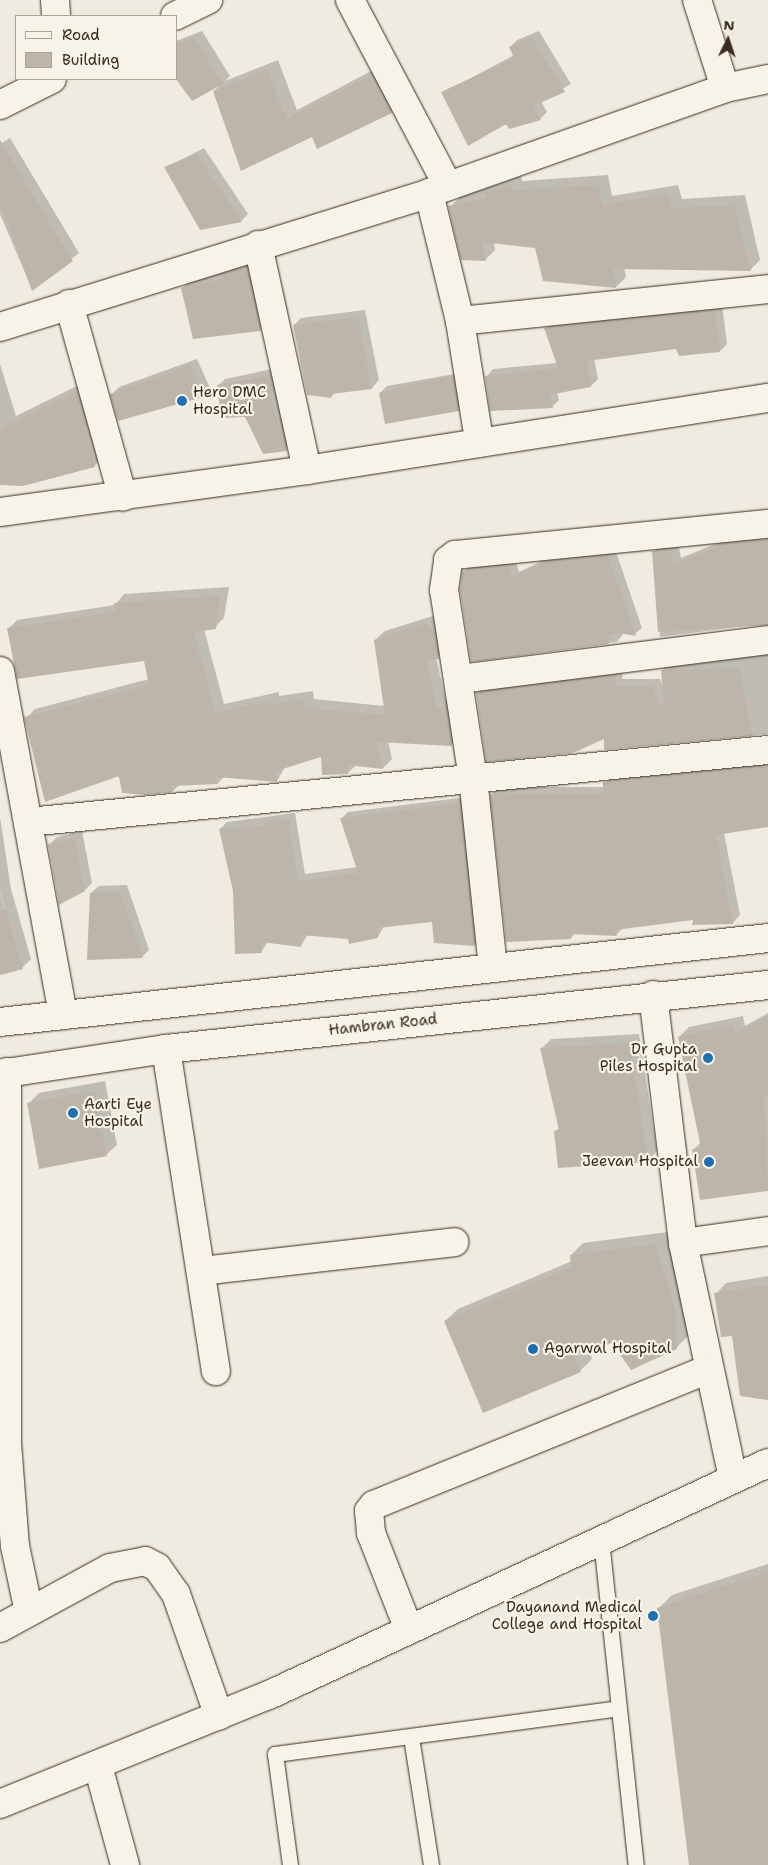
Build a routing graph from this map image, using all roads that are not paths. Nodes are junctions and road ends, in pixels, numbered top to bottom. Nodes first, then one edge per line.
1 (55, 0) edge
2 (208, 0) edge
3 (350, 0) edge
4 (697, 0) edge
5 (56, 15) edge
6 (178, 15) edge
7 (768, 79) edge
8 (50, 80) edge
9 (725, 88) junction
10 (0, 105) edge
11 (438, 190) junction
12 (258, 245) junction
13 (768, 289) edge
14 (69, 304) junction
15 (460, 321) junction
16 (0, 327) edge
17 (768, 398) edge
18 (479, 440) junction
19 (306, 470) junction
20 (123, 497) junction
21 (0, 512) edge
22 (768, 524) edge
23 (768, 640) edge
24 (0, 671) edge
25 (460, 679) junction
26 (768, 750) edge
27 (473, 779) junction
28 (28, 822) junction
29 (768, 938) edge
30 (493, 968) junction
31 (768, 985) edge
32 (653, 995) junction
33 (63, 1015) junction
34 (0, 1022) edge
35 (166, 1048) junction
36 (4, 1073) edge
37 (768, 1231) edge
38 (454, 1242) dead end
39 (683, 1243) junction
40 (201, 1271) junction
41 (706, 1370) junction
42 (216, 1371) dead end
43 (768, 1463) edge
44 (733, 1479) junction
45 (601, 1540) junction
46 (29, 1612) junction
47 (0, 1628) edge
48 (409, 1630) junction
49 (618, 1708) junction
50 (219, 1716) junction
51 (411, 1737) junction
52 (98, 1766) junction
53 (0, 1804) edge
54 (125, 1865) edge
55 (290, 1865) edge
56 (431, 1865) edge
57 (636, 1865) edge

1 - 5 street
2 - 6 street
3 - 11 street
4 - 9 street
7 - 9 street
8 - 10 street
9 - 11 street
11 - 12 street
11 - 15 street
12 - 14 street
12 - 19 street
13 - 15 street
14 - 16 street
14 - 20 street
15 - 18 street
17 - 18 street
18 - 19 street
19 - 20 street
20 - 21 street
22 - 25 street
23 - 25 street
24 - 28 street
25 - 27 street
26 - 27 street
27 - 28 street
27 - 30 street
28 - 33 street
29 - 30 street
30 - 33 street
31 - 32 street, Hambran Road
32 - 35 street, Hambran Road
32 - 39 street
33 - 34 street
35 - 36 street, Hambran Road
35 - 40 street
36 - 46 street
37 - 39 street
38 - 40 street
39 - 41 street
40 - 42 street
41 - 44 street
41 - 48 street
43 - 44 street
44 - 45 street
45 - 48 street
45 - 49 lane
46 - 47 street
46 - 50 street
48 - 50 street
49 - 51 lane
49 - 57 lane
50 - 52 street
51 - 55 lane
51 - 56 lane
52 - 53 street
52 - 54 street

